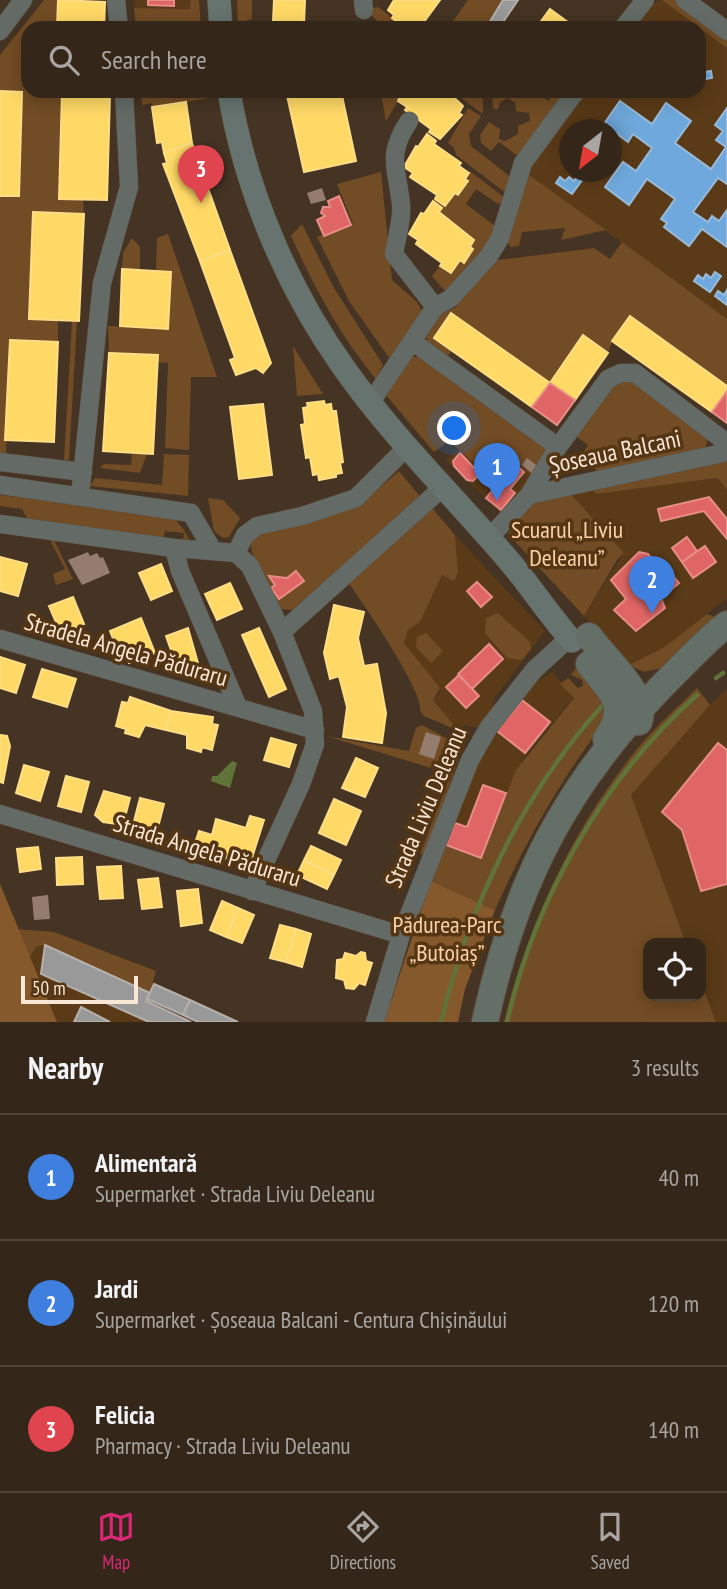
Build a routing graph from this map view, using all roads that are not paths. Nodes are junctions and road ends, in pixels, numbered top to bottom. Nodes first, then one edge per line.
1 (23, 0) edge
2 (116, 0) edge
3 (219, 0) edge
4 (645, 0) edge
5 (685, 0) edge
6 (118, 21) edge
7 (220, 21) edge
8 (629, 21) edge
9 (0, 31) edge
10 (727, 31) edge
11 (124, 98) edge
12 (231, 98) edge
13 (571, 98) edge
14 (409, 121) dead end
15 (435, 307) junction
16 (413, 342) junction
17 (371, 402) junction
18 (727, 443) edge
19 (407, 447) junction
20 (558, 447) junction
21 (727, 452) edge
22 (0, 462) edge
23 (83, 472) junction
24 (0, 485) edge
25 (443, 487) junction
26 (529, 495) junction
27 (80, 496) junction
28 (0, 524) edge
29 (489, 538) junction
30 (174, 548) junction
31 (213, 551) junction
32 (236, 553) junction
33 (727, 616) edge
34 (727, 625) edge
35 (282, 632) junction
36 (578, 636) junction
37 (727, 636) edge
38 (0, 639) edge
39 (727, 645) edge
40 (642, 703) junction
41 (238, 707) junction
42 (315, 730) junction
43 (0, 814) edge
44 (252, 891) junction
45 (401, 935) junction
46 (506, 937) junction
47 (375, 1022) edge
48 (485, 1022) edge

1 - 9 street
2 - 6 street
3 - 7 main road
4 - 8 street
5 - 10 street
11 - 23 street
12 - 17 main road
13 - 15 street
14 - 15 street
15 - 16 street
16 - 17 street
16 - 20 street
17 - 19 main road
18 - 20 street
19 - 25 main road
19 - 32 street
20 - 26 street
21 - 26 street, Șoseaua Balcani
22 - 23 street
23 - 27 street
24 - 27 street
25 - 29 main road
25 - 35 street
26 - 29 street, Șoseaua Balcani
27 - 31 street
28 - 30 street
29 - 36 main road
30 - 31 street
30 - 41 street, Stradela Angela Păduraru
31 - 32 street
32 - 35 street
33 - 36 highway
34 - 40 highway
35 - 42 street
36 - 40 highway
36 - 45 street, Strada Liviu Deleanu
36 - 46 highway
37 - 40 highway
38 - 41 street, Stradela Angela Păduraru
39 - 46 highway
40 - 46 highway
41 - 42 street, Stradela Angela Păduraru
42 - 44 street
43 - 44 street, Strada Angela Păduraru
44 - 45 street, Strada Angela Păduraru
45 - 47 street, Strada Liviu Deleanu
46 - 48 highway

